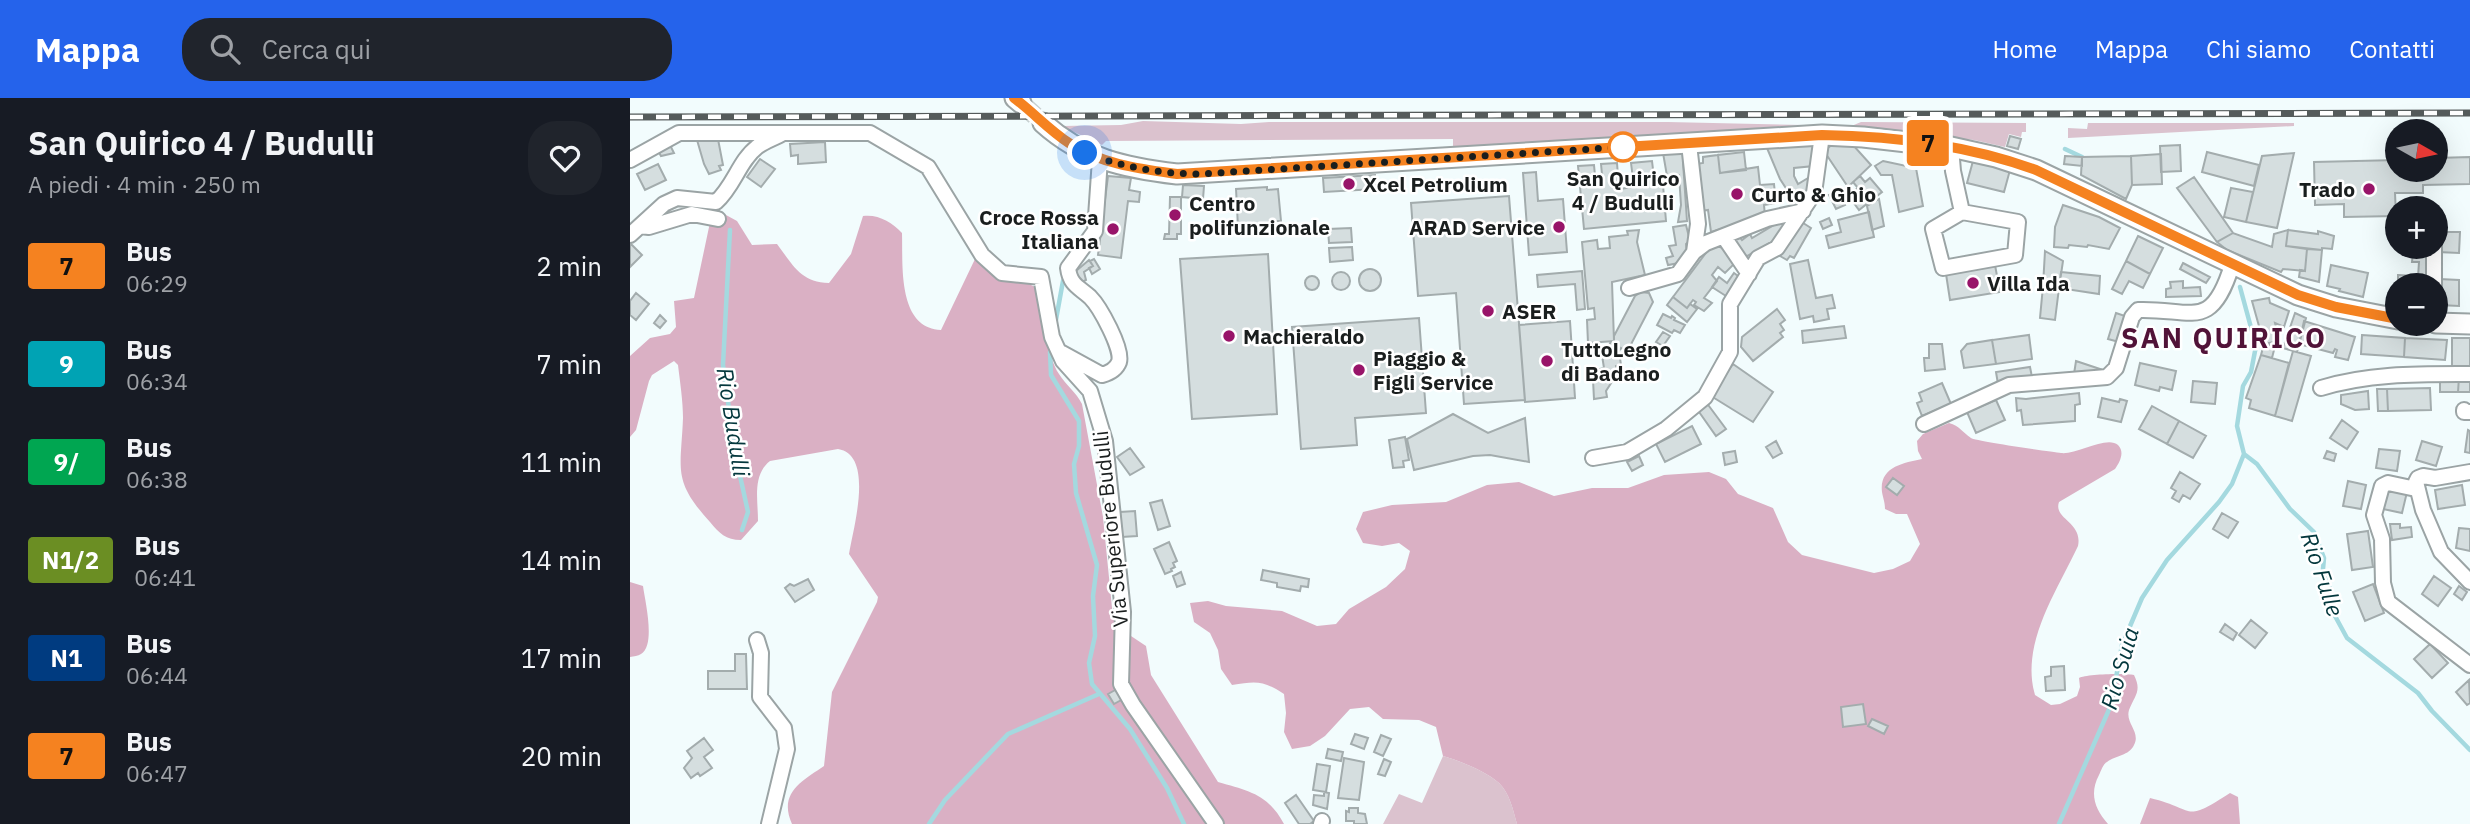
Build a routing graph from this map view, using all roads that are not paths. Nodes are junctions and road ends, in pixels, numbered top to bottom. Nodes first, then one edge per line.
1 (1044, 123) tunnel mouth
2 (784, 133) junction
3 (1822, 135) junction
4 (1689, 144) junction
5 (1951, 147) junction
6 (1100, 159) junction
7 (630, 160) edge
8 (1803, 211) junction
9 (1962, 212) junction
10 (718, 219) dead end
11 (635, 231) edge
12 (1724, 237) junction
13 (1694, 252) junction
14 (2232, 265) junction
15 (1749, 274) junction
16 (1629, 288) dead end
17 (2385, 316) edge
18 (2448, 323) edge
19 (2470, 324) edge
20 (1059, 351) junction
21 (2470, 374) edge
22 (2321, 388) dead end
23 (1924, 424) dead end
24 (1593, 458) dead end
25 (2470, 472) edge
26 (2416, 489) junction
27 (2470, 582) edge
28 (757, 640) dead end
29 (2470, 665) edge
30 (769, 824) edge
31 (1216, 824) edge

1 - 6 main road
2 - 7 street
2 - 11 street
2 - 20 street, Via Superiore Budulli
3 - 4 main road
3 - 5 main road
3 - 8 street
4 - 6 main road
4 - 13 street
5 - 9 street
5 - 14 main road
6 - 20 street
8 - 12 street
8 - 15 street
9 - 9 street
10 - 11 street
12 - 13 street
12 - 15 street
13 - 16 street
14 - 17 main road
14 - 23 street
15 - 24 street
18 - 19 main road
20 - 31 street, Via Superiore Budulli
21 - 22 street
25 - 26 street
26 - 27 street
26 - 29 street
28 - 30 street

